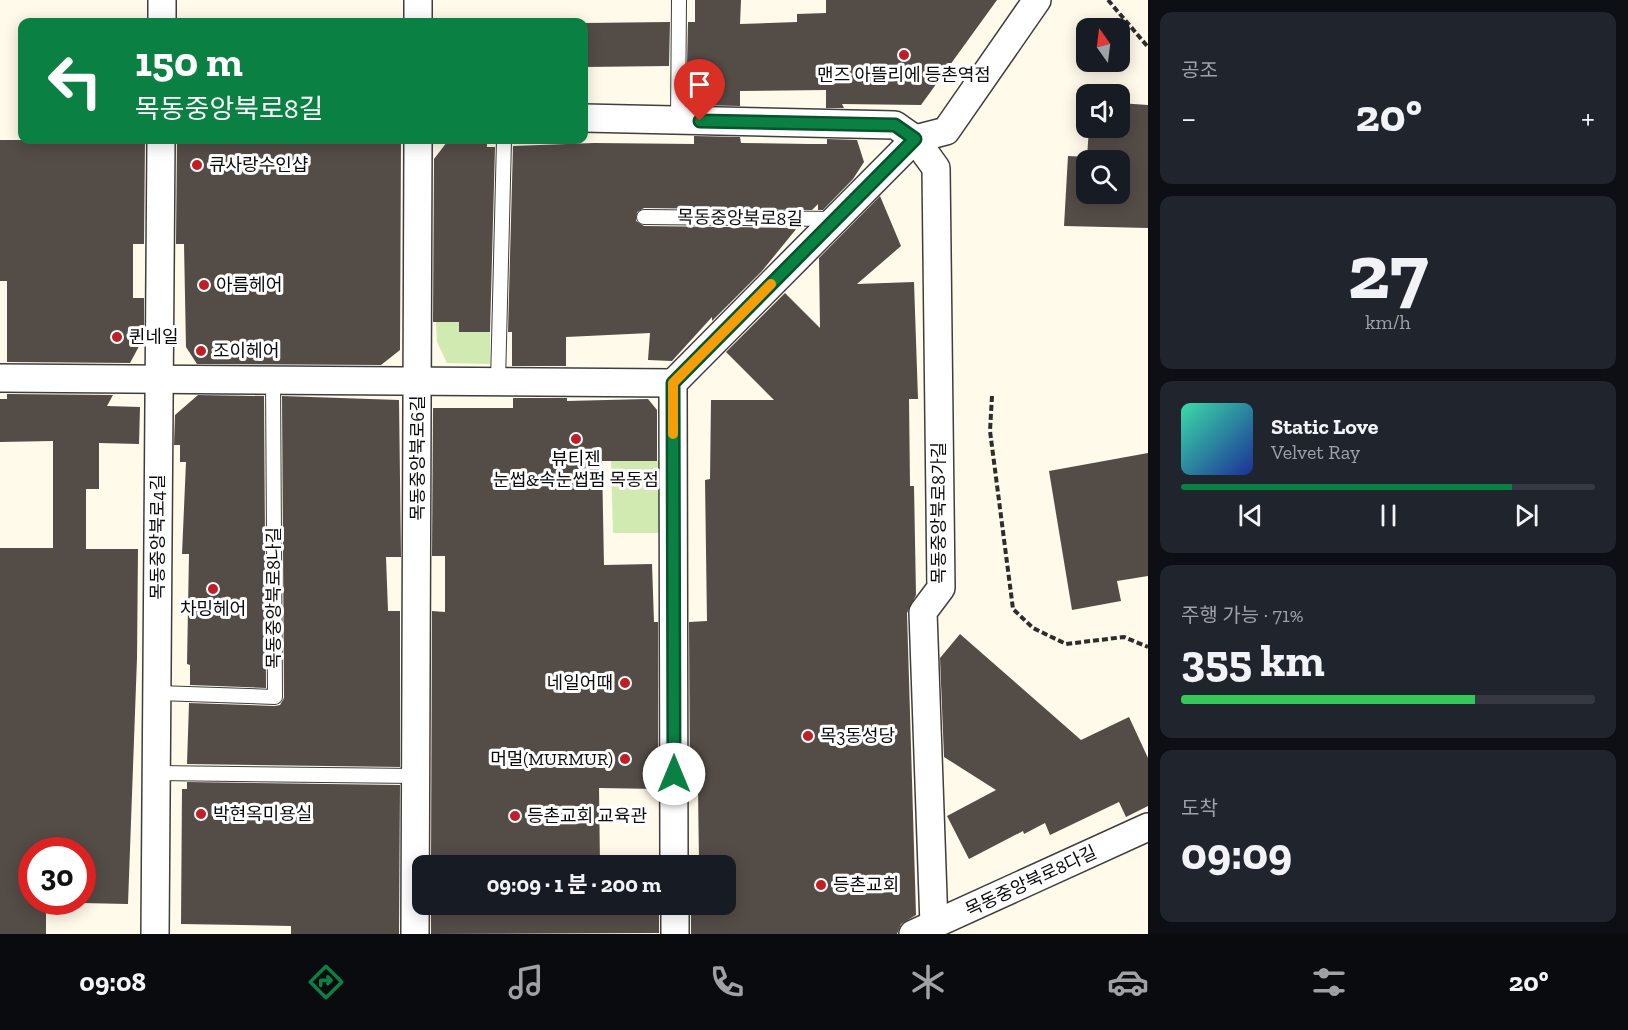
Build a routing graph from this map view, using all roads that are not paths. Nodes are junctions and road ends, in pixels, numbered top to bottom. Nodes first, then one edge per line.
1 (162, 0) edge
2 (418, 0) edge
3 (679, 0) edge
4 (1037, 0) edge
5 (162, 18) edge
6 (418, 18) edge
7 (588, 118) edge
8 (678, 120) junction
9 (915, 139) junction
10 (161, 144) edge
11 (418, 144) edge
12 (504, 144) edge
13 (644, 217) dead end
14 (836, 219) junction
15 (0, 378) edge
16 (159, 379) junction
17 (273, 380) junction
18 (418, 381) junction
19 (498, 382) junction
20 (673, 383) junction
21 (157, 693) junction
22 (156, 773) junction
23 (416, 776) junction
24 (1148, 827) edge
25 (675, 855) edge
26 (675, 915) edge
27 (924, 929) edge
28 (155, 934) edge
29 (415, 934) edge
30 (675, 934) edge

1 - 5 street
2 - 6 street
3 - 8 lane
4 - 9 street
7 - 8 street
8 - 9 street
9 - 14 street, 목동중앙북로8길
9 - 27 street, 목동중앙북로8가길
10 - 16 street, 목동중앙북로4길
11 - 18 street, 목동중앙북로6길
12 - 19 lane
13 - 14 lane, 목동중앙북로8길
14 - 20 street, 목동중앙북로8길
15 - 16 street
16 - 17 street
16 - 21 street, 목동중앙북로4길
17 - 18 street
17 - 21 lane, 목동중앙북로8나길
18 - 19 street
18 - 23 street, 목동중앙북로6길
19 - 20 street
20 - 25 street
21 - 22 street, 목동중앙북로4길
22 - 23 lane
22 - 28 street, 목동중앙북로4길
23 - 29 street, 목동중앙북로6길
24 - 27 street, 목동중앙북로8다길
26 - 30 street

